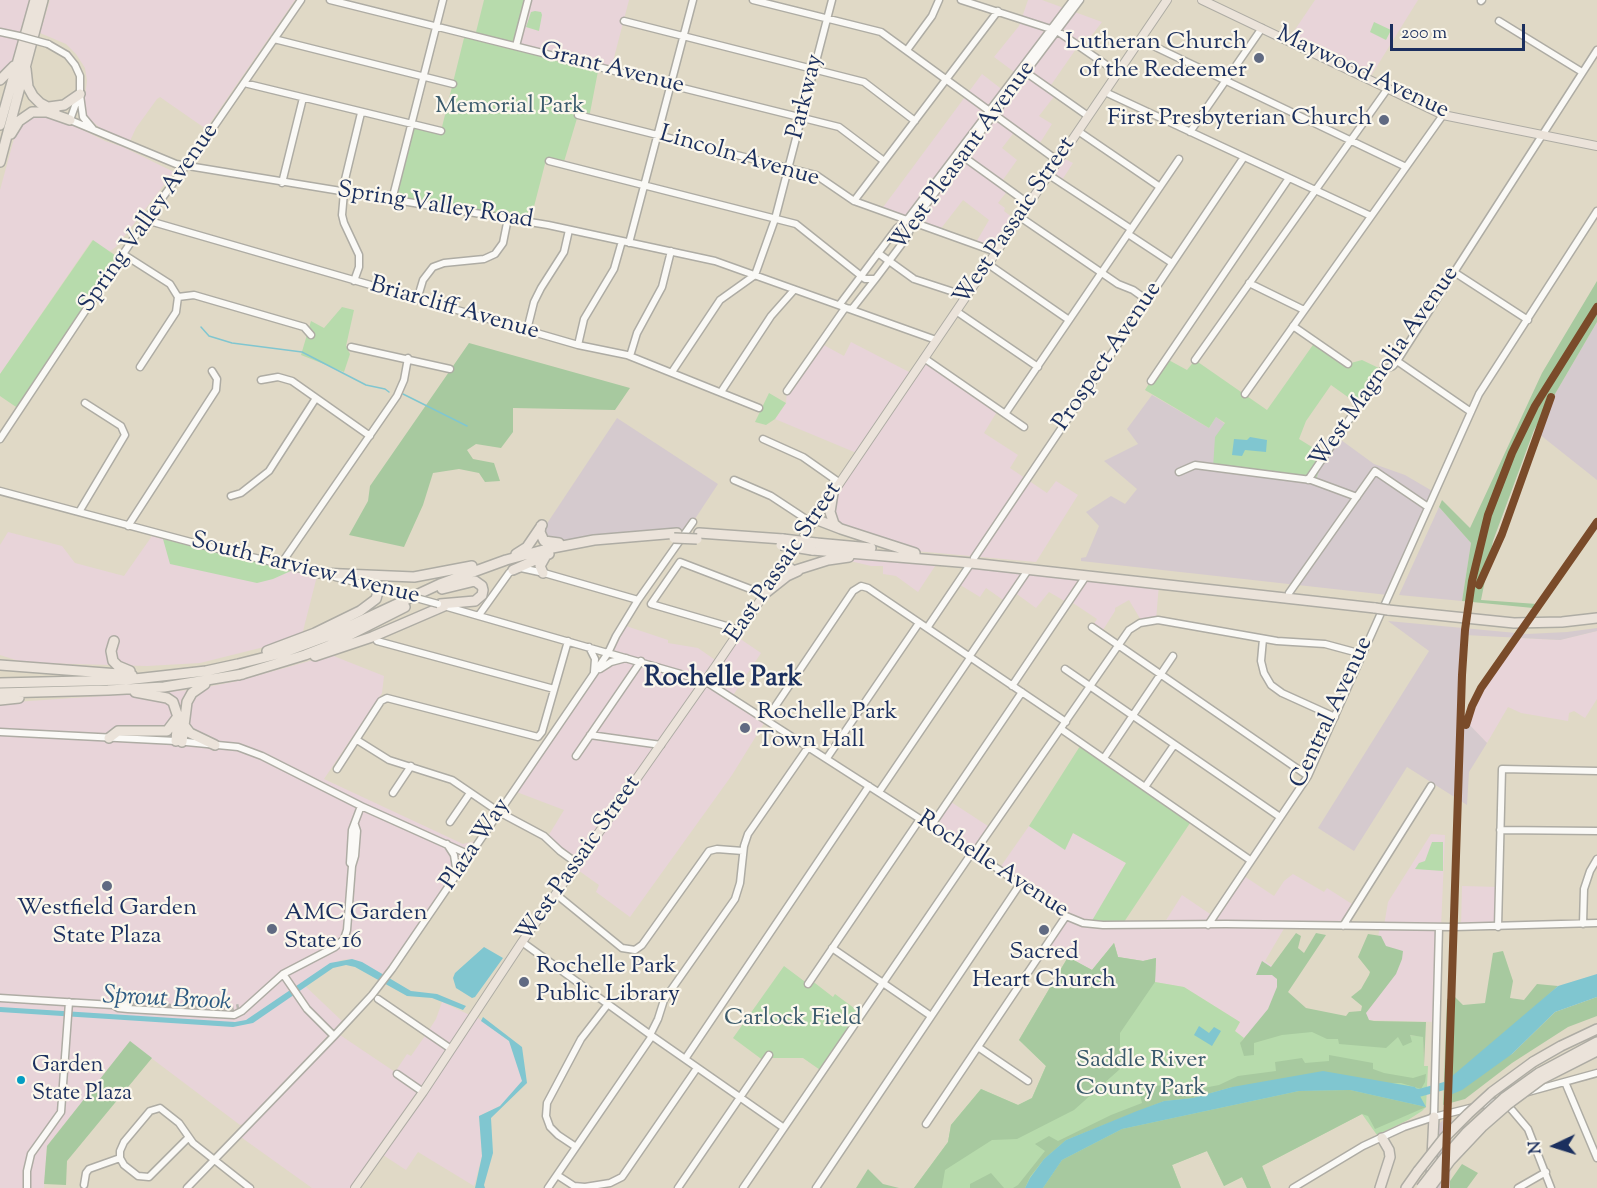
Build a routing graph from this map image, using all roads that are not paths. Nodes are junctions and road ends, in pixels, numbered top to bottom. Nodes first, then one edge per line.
1 (35, 0) edge
2 (43, 0) edge
3 (301, 0) edge
4 (330, 0) edge
5 (443, 0) edge
6 (528, 0) edge
7 (693, 0) edge
8 (753, 0) edge
9 (831, 0) edge
10 (939, 0) edge
11 (961, 0) edge
12 (1073, 0) edge
13 (1080, 0) edge
14 (1167, 0) edge
15 (1202, 0) edge
16 (998, 11) junction
17 (827, 18) junction
18 (624, 21) dead end
19 (1499, 21) dead end
20 (436, 27) junction
21 (1262, 28) junction
22 (1054, 30) junction
23 (0, 32) edge
24 (683, 36) junction
25 (274, 39) junction
26 (1141, 40) junction
27 (516, 46) junction
28 (907, 50) junction
29 (1597, 50) edge
30 (21, 64) junction
31 (814, 69) junction
32 (1024, 70) junction
33 (1582, 72) junction
34 (1118, 73) junction
35 (423, 76) junction
36 (947, 79) junction
37 (0, 80) edge
38 (1226, 80) junction
39 (244, 83) junction
40 (453, 84) dead end
41 (671, 84) junction
42 (1388, 88) junction
43 (1105, 92) junction
44 (80, 94) junction
45 (303, 98) junction
46 (49, 107) junction
47 (361, 113) junction
48 (992, 113) junction
49 (578, 115) dead end
50 (1443, 115) junction
51 (801, 117) junction
52 (1088, 117) junction
53 (69, 120) junction
54 (915, 121) junction
55 (0, 124) edge
56 (411, 125) junction
57 (441, 131) dead end
58 (1078, 131) junction
59 (96, 132) junction
60 (1190, 132) junction
61 (658, 135) junction
62 (1542, 135) junction
63 (1351, 140) junction
64 (1597, 146) edge
65 (960, 154) junction
66 (1244, 157) junction
67 (1179, 159) dead end
68 (549, 161) dead end
69 (884, 161) junction
70 (1058, 161) junction
71 (0, 162) edge
72 (185, 167) junction
73 (1406, 167) junction
74 (788, 168) junction
75 (1049, 175) junction
76 (1289, 178) junction
77 (282, 183) junction
78 (644, 185) junction
79 (1160, 187) junction
80 (1316, 190) junction
81 (343, 192) junction
82 (392, 200) junction
83 (854, 201) junction
84 (1029, 204) junction
85 (1597, 211) edge
86 (1371, 216) junction
87 (1020, 217) junction
88 (508, 218) junction
89 (776, 219) junction
90 (146, 220) junction
91 (910, 221) junction
92 (569, 230) junction
93 (1130, 232) junction
94 (622, 241) junction
95 (630, 243) junction
96 (671, 251) junction
97 (996, 252) junction
98 (878, 253) junction
99 (123, 254) junction
100 (888, 261) junction
101 (1172, 263) junction
102 (988, 264) junction
103 (1454, 272) junction
104 (1101, 273) junction
105 (755, 275) junction
106 (862, 275) junction
107 (877, 277) junction
108 (354, 281) junction
109 (1249, 283) junction
110 (794, 290) junction
111 (966, 296) junction
112 (178, 297) junction
113 (417, 300) junction
114 (1148, 300) junction
115 (845, 308) junction
116 (1304, 310) junction
117 (956, 311) junction
118 (1070, 320) junction
119 (1528, 320) junction
120 (1293, 326) junction
121 (527, 330) junction
122 (311, 335) dead end
123 (936, 340) junction
124 (578, 345) junction
125 (351, 346) dead end
126 (630, 356) junction
127 (408, 358) junction
128 (924, 358) junction
129 (1195, 360) dead end
130 (1397, 361) junction
131 (1347, 364) dead end
132 (140, 367) dead end
133 (1038, 367) junction
134 (450, 369) dead end
135 (212, 370) dead end
136 (672, 372) junction
137 (261, 380) dead end
138 (1151, 381) dead end
139 (787, 391) dead end
140 (721, 392) junction
141 (1245, 394) dead end
142 (316, 398) junction
143 (85, 403) dead end
144 (759, 408) dead end
145 (1471, 412) junction
146 (1005, 414) junction
147 (1024, 427) dead end
148 (370, 436) junction
149 (0, 439) edge
150 (763, 439) dead end
151 (866, 445) joint
152 (1179, 472) dead end
153 (734, 480) dead end
154 (1308, 480) junction
155 (840, 483) junction
156 (0, 491) edge
157 (833, 493) junction
158 (231, 496) dead end
159 (1357, 497) junction
160 (1428, 507) junction
161 (79, 512) junction
162 (813, 521) junction
163 (693, 522) dead end
164 (129, 526) junction
165 (840, 529) junction
166 (675, 536) junction
167 (570, 543) junction
168 (814, 546) junction
169 (915, 553) junction
170 (547, 555) junction
171 (902, 557) junction
172 (506, 560) junction
173 (972, 561) junction
174 (281, 564) junction
175 (492, 564) junction
176 (785, 564) junction
177 (513, 570) junction
178 (799, 570) junction
179 (1028, 570) junction
180 (319, 573) junction
181 (543, 573) junction
182 (1086, 576) junction
183 (383, 589) junction
184 (442, 589) junction
185 (1289, 593) junction
186 (763, 595) junction
187 (638, 600) junction
188 (441, 605) junction
189 (1376, 605) junction
190 (1597, 612) edge
191 (479, 615) junction
192 (1597, 618) edge
193 (1540, 620) junction
194 (919, 623) junction
195 (1092, 627) dead end
196 (927, 628) junction
197 (740, 630) junction
198 (1263, 639) junction
199 (376, 640) dead end
200 (114, 641) dead end
201 (568, 641) junction
202 (1118, 644) junction
203 (589, 647) junction
204 (608, 652) junction
205 (1362, 654) junction
206 (1173, 656) dead end
207 (970, 657) junction
208 (628, 658) junction
209 (0, 660) edge
210 (641, 661) junction
211 (0, 665) edge
212 (49, 669) junction
213 (1065, 669) dead end
214 (594, 673) junction
215 (219, 674) junction
216 (1161, 674) junction
217 (239, 675) junction
218 (153, 677) junction
219 (705, 681) junction
220 (0, 683) edge
221 (1012, 686) junction
222 (1090, 686) junction
223 (115, 689) junction
224 (554, 689) junction
225 (68, 691) junction
226 (1022, 692) junction
227 (0, 693) edge
228 (0, 700) edge
229 (1132, 716) junction
230 (178, 717) junction
231 (1335, 717) junction
232 (766, 720) junction
233 (1066, 722) junction
234 (184, 725) junction
235 (1061, 729) junction
236 (0, 732) edge
237 (590, 735) junction
238 (110, 738) junction
239 (357, 740) junction
240 (179, 742) junction
241 (215, 745) junction
242 (661, 745) junction
243 (1174, 745) junction
244 (809, 747) junction
245 (576, 756) dead end
246 (827, 758) junction
247 (1104, 758) junction
248 (411, 766) junction
249 (337, 769) dead end
250 (1596, 769) edge
251 (1308, 776) junction
252 (869, 786) junction
253 (1431, 786) dead end
254 (1145, 788) junction
255 (879, 792) junction
256 (470, 793) junction
257 (393, 794) dead end
258 (361, 806) junction
259 (499, 812) junction
260 (1280, 818) junction
261 (920, 819) junction
262 (450, 822) dead end
263 (931, 826) junction
264 (1500, 830) junction
265 (1597, 831) edge
266 (447, 844) junction
267 (743, 851) junction
268 (973, 853) junction
269 (470, 855) junction
270 (1597, 859) edge
271 (1250, 860) junction
272 (578, 864) junction
273 (457, 874) junction
274 (1020, 884) junction
275 (557, 895) junction
276 (1066, 916) junction
277 (1597, 923) edge
278 (1583, 924) junction
279 (1208, 925) junction
280 (1343, 926) junction
281 (1439, 927) junction
282 (1498, 927) junction
283 (522, 942) junction
284 (832, 948) junction
285 (283, 974) junction
286 (883, 983) junction
287 (808, 984) dead end
288 (0, 998) edge
289 (378, 999) dead end
290 (252, 1002) junction
291 (129, 1004) tunnel mouth
292 (608, 1004) junction
293 (113, 1005) junction
294 (68, 1006) junction
295 (240, 1007) tunnel mouth
296 (931, 1016) junction
297 (1597, 1029) edge
298 (651, 1035) junction
299 (334, 1036) junction
300 (1597, 1042) edge
301 (978, 1047) junction
302 (451, 1049) junction
303 (1597, 1050) edge
304 (769, 1055) dead end
305 (685, 1059) junction
306 (697, 1068) junction
307 (1597, 1073) edge
308 (397, 1074) dead end
309 (1540, 1076) junction
310 (1028, 1082) dead end
311 (1565, 1082) junction
312 (423, 1092) junction
313 (740, 1097) junction
314 (1504, 1100) junction
315 (1434, 1117) junction
316 (926, 1124) dead end
317 (784, 1128) junction
318 (1382, 1137) junction
319 (188, 1138) junction
320 (576, 1147) junction
321 (120, 1158) junction
322 (1597, 1158) edge
323 (214, 1160) junction
324 (1546, 1172) junction
325 (557, 1175) junction
326 (1306, 1184) edge
327 (84, 1185) dead end
328 (27, 1188) edge
329 (187, 1188) edge
330 (250, 1188) edge
331 (356, 1188) edge
332 (548, 1188) edge
333 (678, 1188) edge
334 (743, 1188) edge
335 (816, 1188) edge
336 (1293, 1188) edge
337 (1380, 1188) edge
338 (1407, 1188) edge
339 (1421, 1188) edge
340 (1430, 1188) edge
341 (1518, 1188) edge
342 (1551, 1188) edge

1 - 30 highway
2 - 30 highway
3 - 25 street, Spring Valley Avenue
4 - 20 street, Grant Avenue
5 - 20 street
6 - 27 street
7 - 24 street
8 - 17 street
9 - 17 street, Parkway
10 - 28 street
11 - 16 street
12 - 22 street, West Pleasant Avenue
13 - 22 street, West Pleasant Avenue
14 - 26 main road, West Passaic Street
15 - 21 main road, Maywood Avenue
16 - 22 street
16 - 36 street
17 - 28 street
17 - 31 street, Parkway
18 - 24 street
19 - 33 street
20 - 27 street, Grant Avenue
20 - 35 street
21 - 38 street
21 - 42 main road, Maywood Avenue
22 - 32 street, West Pleasant Avenue
22 - 34 street
23 - 44 street, bridge
24 - 31 street
24 - 41 street
25 - 35 street
25 - 39 street, Spring Valley Avenue
26 - 34 main road, West Passaic Street
26 - 38 street
27 - 41 street, Grant Avenue
28 - 36 street
29 - 33 street, West Magnolia Avenue
30 - 37 highway
30 - 46 highway
30 - 55 highway
30 - 71 highway
31 - 51 street, Parkway
31 - 54 street
32 - 48 street, West Pleasant Avenue
32 - 52 street
33 - 62 street, West Magnolia Avenue
34 - 43 main road, West Passaic Street
35 - 40 street
35 - 56 street
36 - 48 street
36 - 54 street
38 - 60 street
38 - 63 street
39 - 45 street
39 - 72 street, Spring Valley Avenue
41 - 51 street, Grant Avenue
41 - 61 street
42 - 50 main road, Maywood Avenue
42 - 63 street
43 - 52 main road, West Passaic Street
43 - 60 street
44 - 46 highway
44 - 53 street
44 - 59 street
45 - 47 street
45 - 77 street
46 - 53 highway
47 - 56 street
47 - 81 street
48 - 65 street, West Pleasant Avenue
48 - 70 street
49 - 61 street, Lincoln Avenue
50 - 62 main road, Maywood Avenue
50 - 73 street
51 - 69 street, Grant Avenue
51 - 74 street, Parkway
52 - 58 main road, West Passaic Street
53 - 59 street, Spring Valley Road
53 - 71 highway
54 - 69 street
56 - 57 street
56 - 82 street
58 - 70 main road, West Passaic Street
58 - 79 street
59 - 72 street, Spring Valley Road
60 - 66 street
61 - 74 street, Lincoln Avenue
61 - 78 street
62 - 64 main road, Maywood Avenue
62 - 103 street, West Magnolia Avenue
63 - 73 street
63 - 80 street
65 - 84 street
65 - 91 street, West Pleasant Avenue
66 - 76 street
66 - 101 street, Prospect Avenue
67 - 79 street
68 - 78 street
69 - 83 street
70 - 75 main road, West Passaic Street
72 - 77 street, Spring Valley Road
72 - 90 street, Spring Valley Avenue
73 - 86 street
74 - 83 street, Lincoln Avenue
74 - 89 street, Parkway
75 - 84 main road, West Passaic Street
75 - 93 street
76 - 80 street
76 - 138 street
77 - 81 street, Spring Valley Road
78 - 89 street
78 - 95 street
79 - 93 street
80 - 86 street
80 - 109 street
81 - 82 street, Spring Valley Road
81 - 108 street
82 - 88 street, Spring Valley Road
83 - 91 street, Lincoln Avenue
84 - 87 main road, West Passaic Street
85 - 119 street, Central Avenue
86 - 116 street
87 - 97 main road, West Passaic Street
87 - 104 street
88 - 92 street, Spring Valley Road
88 - 113 street
89 - 105 street, Parkway
89 - 106 street
90 - 99 street, Spring Valley Avenue
90 - 108 street, Briarcliff Avenue
91 - 97 street, Lincoln Avenue
91 - 98 street, West Pleasant Avenue
91 - 100 street, West Pleasant Avenue
92 - 94 street, Spring Valley Road
92 - 121 street
93 - 101 street
93 - 104 street
94 - 95 street, Spring Valley Road
94 - 124 street
95 - 96 street, Spring Valley Road
96 - 105 street, Spring Valley Road
96 - 126 street
97 - 102 main road, West Passaic Street
98 - 100 street
98 - 106 street, West Pleasant Avenue
99 - 112 street
99 - 149 street, Spring Valley Avenue
100 - 107 street, West Pleasant Avenue
100 - 111 street
101 - 114 street, Prospect Avenue
102 - 111 main road, West Passaic Street
102 - 118 street
103 - 119 street
103 - 130 street, West Magnolia Avenue
104 - 114 street
104 - 118 street
105 - 110 street, Spring Valley Road
105 - 136 street
106 - 107 street
106 - 115 street, West Pleasant Avenue
107 - 115 street, West Pleasant Avenue
108 - 113 street, Briarcliff Avenue
109 - 116 street
109 - 129 street
110 - 115 street, Spring Valley Road
110 - 140 street
111 - 117 main road, West Passaic Street
112 - 122 street
112 - 132 street
113 - 121 street, Briarcliff Avenue
114 - 173 street, Prospect Avenue
115 - 123 street, Spring Valley Road
115 - 139 street, West Pleasant Avenue
116 - 120 street
117 - 123 main road, West Passaic Street
117 - 133 street
118 - 133 street
119 - 145 street, Central Avenue
120 - 131 street
120 - 141 street
121 - 124 street, Briarcliff Avenue
123 - 128 main road, West Passaic Street
124 - 126 street, Briarcliff Avenue
125 - 127 street
126 - 136 street, Briarcliff Avenue
127 - 134 street
127 - 148 street
128 - 146 street
128 - 151 main road, West Passaic Street
130 - 145 street
130 - 154 street, West Magnolia Avenue
133 - 146 street
135 - 164 street
136 - 140 street, Briarcliff Avenue
137 - 142 street
140 - 144 street, Briarcliff Avenue
142 - 148 street
142 - 158 street
143 - 161 street
145 - 160 street, Central Avenue
146 - 147 street
148 - 174 street
150 - 155 street
151 - 155 main road, East Passaic Street
152 - 154 street
153 - 162 street
154 - 159 street
155 - 157 main road, East Passaic Street
156 - 161 street, South Farview Avenue
157 - 162 main road, East Passaic Street
157 - 165 highway
159 - 160 street
159 - 185 street
160 - 205 street, Central Avenue
161 - 164 street, South Farview Avenue
162 - 165 highway
162 - 176 main road, East Passaic Street
163 - 187 street, Plaza Way
164 - 174 street, South Farview Avenue
165 - 169 highway
166 - 167 highway
166 - 168 highway, bridge
166 - 170 highway
167 - 172 highway
167 - 172 highway
168 - 169 highway
168 - 171 highway
169 - 173 highway
170 - 177 highway
170 - 181 highway
170 - 184 highway
171 - 173 highway
171 - 178 highway
172 - 175 highway
173 - 179 highway
173 - 185 highway
173 - 196 street, Prospect Avenue
174 - 180 street, South Farview Avenue
175 - 180 highway
175 - 215 highway
176 - 178 highway
176 - 186 main road, East Passaic Street
177 - 181 street
177 - 191 street
178 - 186 highway
179 - 182 highway
179 - 207 street
180 - 183 street, South Farview Avenue
181 - 187 street
182 - 189 highway
182 - 221 street
183 - 188 street, South Farview Avenue, bridge
183 - 215 highway
184 - 188 highway
184 - 217 highway
185 - 189 highway
186 - 197 main road, East Passaic Street
186 - 197 street
187 - 204 street, Plaza Way
188 - 191 street, South Farview Avenue
188 - 217 highway
189 - 193 highway, bridge
190 - 193 highway
191 - 201 street, South Farview Avenue
192 - 193 highway
194 - 196 street
194 - 232 street
194 - 246 street
195 - 202 street
196 - 207 street
197 - 219 main road, East Passaic Street
198 - 202 street
198 - 205 street
198 - 231 street
199 - 224 street
200 - 218 highway
201 - 203 street, South Farview Avenue
201 - 224 street
202 - 216 street
202 - 222 street
203 - 204 street, South Farview Avenue
203 - 214 street
204 - 208 street, Rochelle Avenue
204 - 214 street, Plaza Way
205 - 231 street, Central Avenue
206 - 216 street
207 - 221 street
207 - 255 street
208 - 210 street, Rochelle Avenue
208 - 214 street
209 - 212 highway
210 - 219 street, Rochelle Avenue
210 - 237 street
211 - 212 highway
212 - 218 highway
213 - 222 street
214 - 259 street, Plaza Way
215 - 217 highway
215 - 218 highway
215 - 223 highway
215 - 234 highway
216 - 229 street
216 - 251 street
218 - 220 highway
219 - 232 street, Rochelle Avenue
219 - 242 main road, West Passaic Street
221 - 226 street
222 - 229 street
222 - 233 street
223 - 225 highway
223 - 230 highway
224 - 239 street
225 - 227 highway
225 - 228 highway
226 - 233 street
226 - 263 street
229 - 243 street
229 - 247 street
230 - 238 highway
230 - 240 highway
231 - 251 street, Central Avenue
232 - 244 street, Rochelle Avenue
233 - 235 street
234 - 240 highway
234 - 241 highway
235 - 247 street
235 - 268 street
236 - 238 street
237 - 242 street
237 - 245 street
238 - 240 street
239 - 248 street
239 - 249 street
240 - 241 street
241 - 258 street
242 - 272 main road, West Passaic Street
243 - 254 street
243 - 260 street
244 - 246 street, Rochelle Avenue
244 - 267 street
246 - 252 street, Rochelle Avenue
247 - 254 street
248 - 256 street
248 - 257 street
250 - 264 street
251 - 260 street, Central Avenue
252 - 255 street, Rochelle Avenue
252 - 305 street
253 - 280 street
254 - 271 street
255 - 261 street, Rochelle Avenue
256 - 259 street
256 - 262 street
258 - 266 street
258 - 285 street
259 - 269 street, Plaza Way
259 - 272 street
260 - 271 street, Central Avenue
261 - 263 street, Rochelle Avenue
261 - 284 street
263 - 268 street, Rochelle Avenue
264 - 265 street
264 - 282 street
266 - 269 street
266 - 273 street
267 - 275 street
267 - 298 street
268 - 274 street, Rochelle Avenue
268 - 286 street
269 - 273 street, Plaza Way
270 - 278 street
271 - 279 street, Central Avenue
272 - 275 main road, West Passaic Street
273 - 299 street, Plaza Way
274 - 276 street, Rochelle Avenue
274 - 296 street
275 - 283 main road, West Passaic Street
276 - 279 street, Rochelle Avenue
276 - 301 street
277 - 278 street, Rochelle Avenue
278 - 282 street, Rochelle Avenue
279 - 280 street, Rochelle Avenue
280 - 281 street, Rochelle Avenue
281 - 282 street, Rochelle Avenue
281 - 315 street
283 - 292 street
283 - 302 main road, West Passaic Street
284 - 286 street
284 - 287 street
285 - 290 street
285 - 299 street
286 - 296 street
286 - 317 street
288 - 294 street
289 - 302 street
290 - 293 street
290 - 295 street
291 - 293 street
292 - 298 street
292 - 320 street
293 - 294 street
294 - 328 street
296 - 335 street
297 - 338 highway, bridge
298 - 305 street
298 - 320 street
299 - 323 street, Plaza Way
300 - 309 highway
301 - 310 street
301 - 316 street
302 - 312 main road, West Passaic Street
303 - 309 highway
304 - 313 street
305 - 306 street
306 - 313 street
306 - 325 street
307 - 311 street
308 - 312 street
309 - 339 highway, bridge
309 - 340 highway, bridge
311 - 314 street
311 - 322 street
312 - 331 main road, West Passaic Street
313 - 317 street
313 - 333 street
314 - 315 street
314 - 324 street
315 - 318 street
315 - 340 highway
317 - 334 street
318 - 326 street
318 - 337 highway
319 - 321 street
319 - 321 street
319 - 323 street
320 - 325 street
321 - 327 street
323 - 329 street, Plaza Way
323 - 330 street
324 - 341 street
324 - 342 street
325 - 332 street
326 - 336 street

